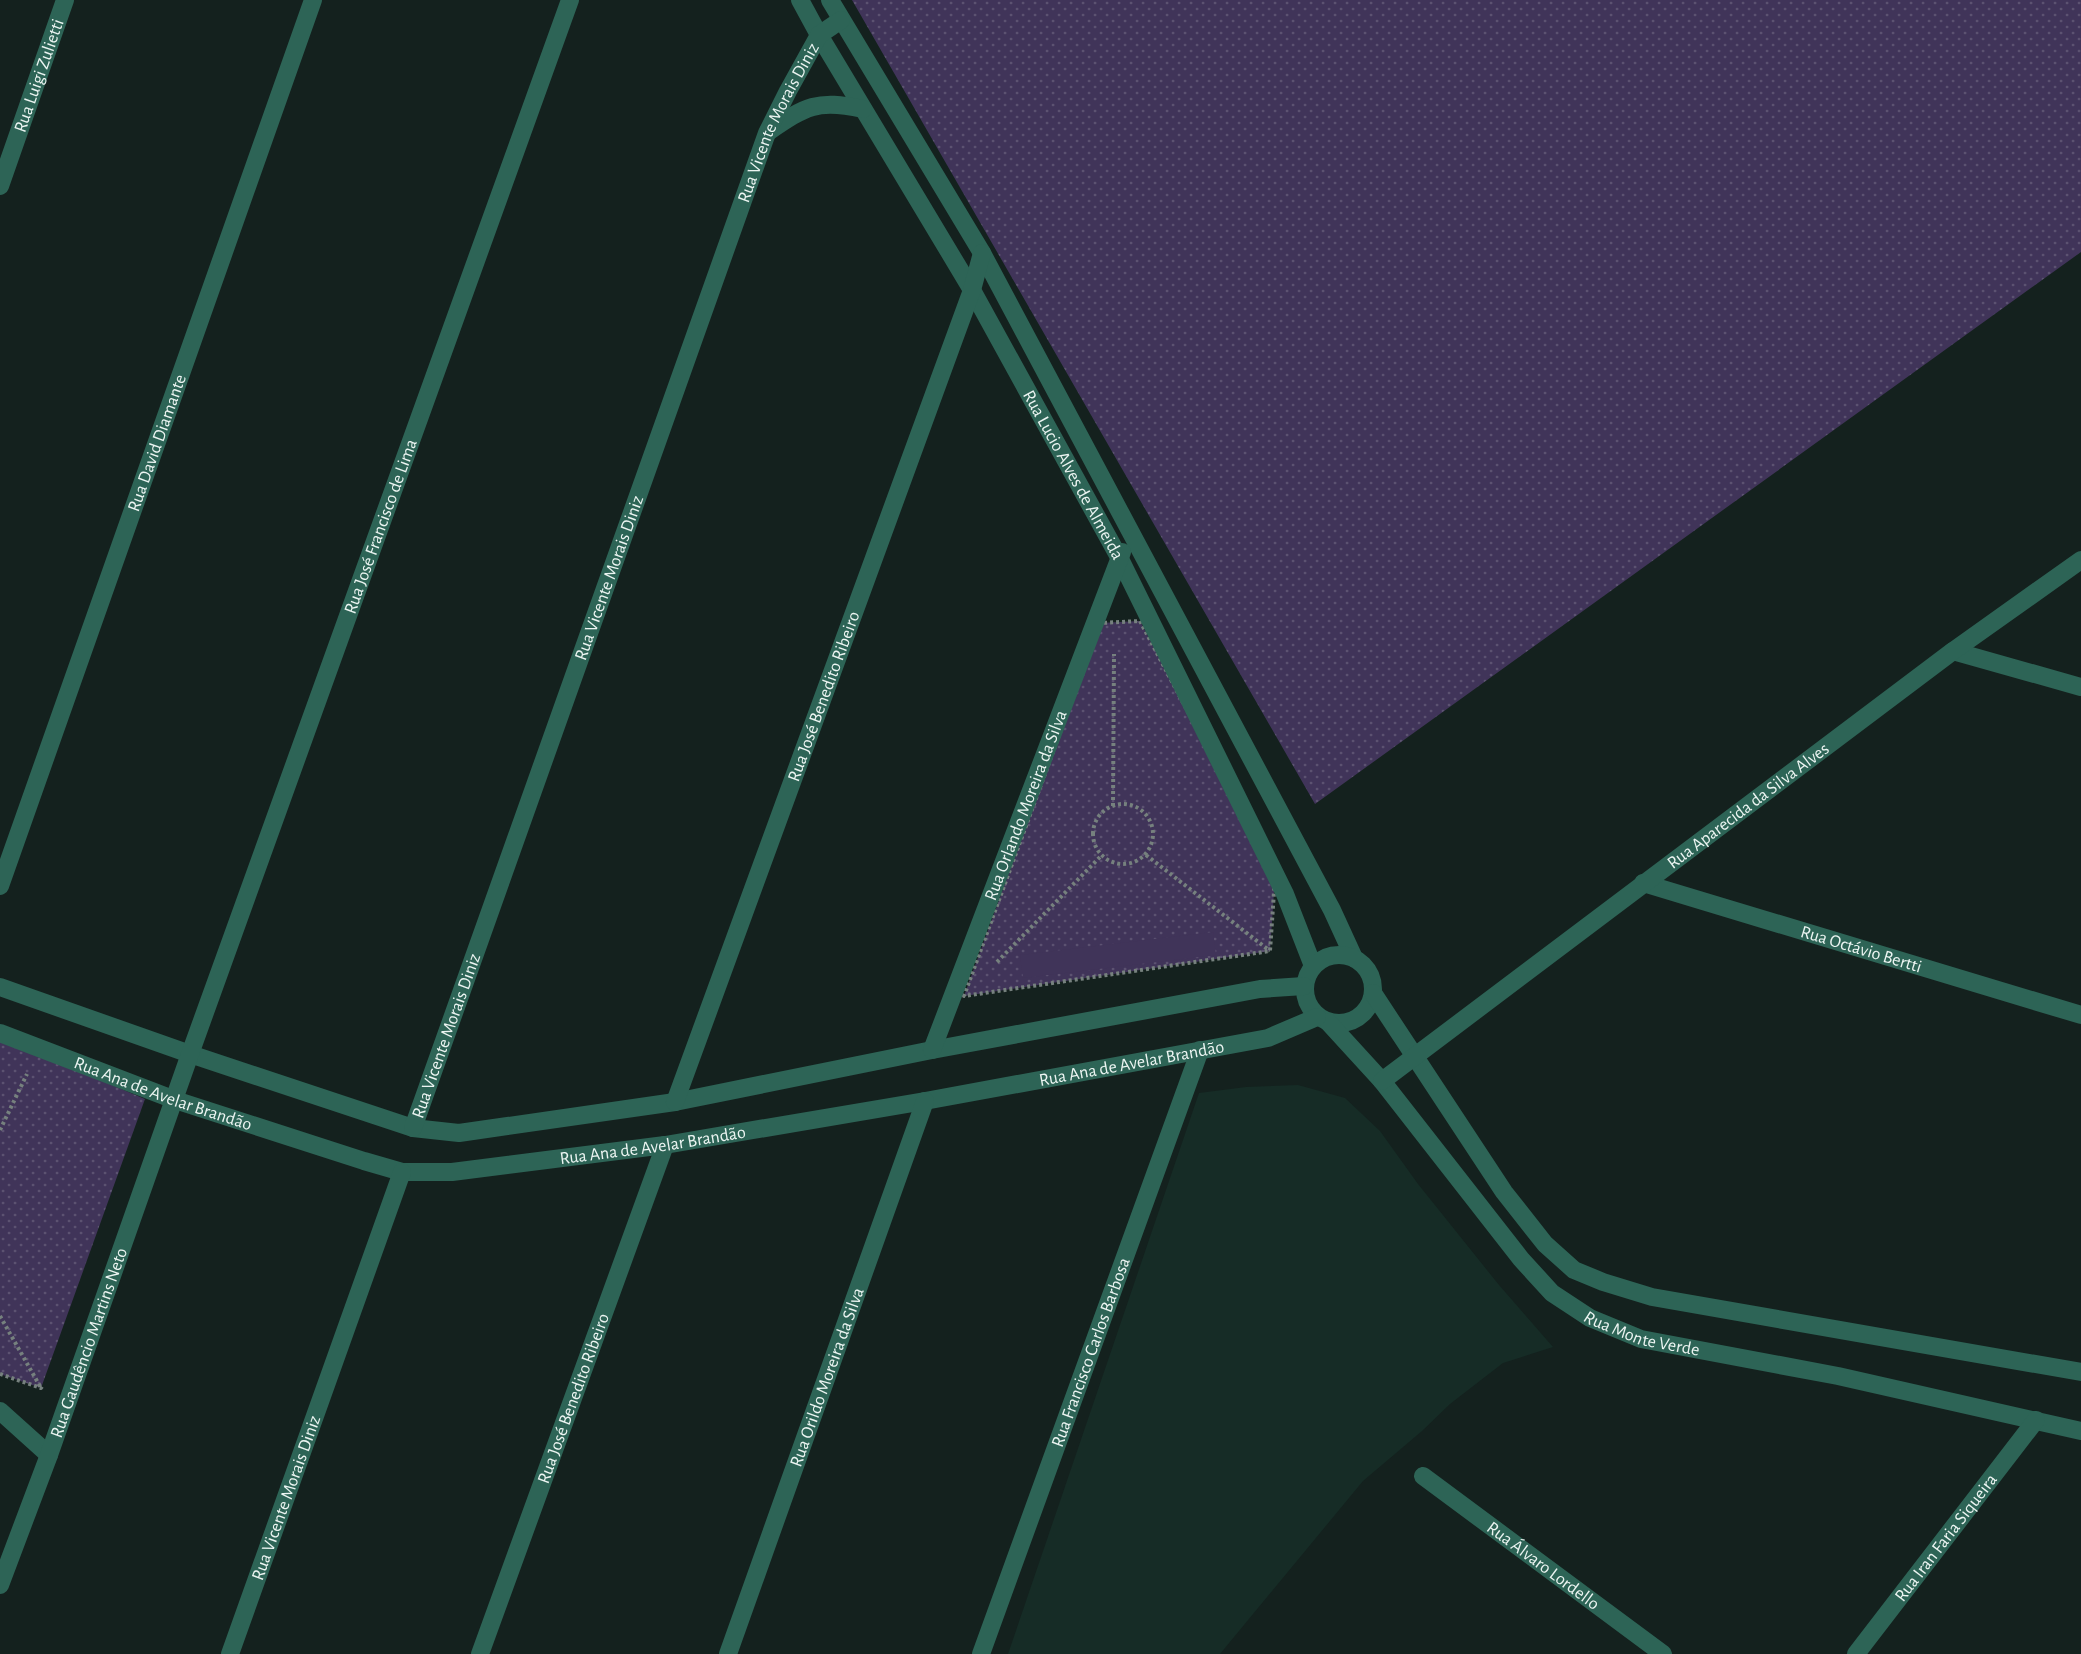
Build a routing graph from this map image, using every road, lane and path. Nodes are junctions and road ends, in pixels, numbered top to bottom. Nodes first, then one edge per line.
1 (65, 0) edge
2 (313, 0) edge
3 (570, 0) edge
4 (800, 0) edge
5 (830, 0) edge
6 (842, 20) junction
7 (819, 35) junction
8 (863, 109) junction
9 (767, 133) junction
10 (0, 186) edge
11 (982, 253) junction
12 (972, 290) junction
13 (1130, 529) junction
14 (1120, 559) junction
15 (2081, 560) edge
16 (1114, 645) dead end
17 (1953, 651) junction
18 (2081, 687) edge
19 (1113, 806) junction
20 (1102, 855) junction
21 (1146, 855) junction
22 (1643, 883) junction
23 (0, 886) edge
24 (1270, 951) junction
25 (1354, 958) junction
26 (996, 963) dead end
27 (1313, 966) junction
28 (1304, 986) junction
29 (0, 987) edge
30 (972, 988) dead end
31 (1373, 993) junction
32 (964, 996) junction
33 (2081, 1015) edge
34 (1323, 1019) junction
35 (0, 1033) edge
36 (932, 1050) junction
37 (1200, 1050) junction
38 (190, 1054) junction
39 (1415, 1055) junction
40 (27, 1072) dead end
41 (1382, 1081) junction
42 (175, 1100) junction
43 (925, 1101) junction
44 (675, 1102) junction
45 (413, 1128) junction
46 (0, 1130) edge
47 (665, 1145) junction
48 (402, 1172) junction
49 (0, 1316) edge
50 (2081, 1372) edge
51 (0, 1374) edge
52 (45, 1377) dead end
53 (41, 1388) junction
54 (0, 1411) edge
55 (2036, 1420) junction
56 (2081, 1431) edge
57 (49, 1455) junction
58 (1424, 1476) dead end
59 (0, 1585) edge
60 (230, 1654) edge
61 (480, 1654) edge
62 (728, 1654) edge
63 (981, 1654) edge
64 (1663, 1654) edge
65 (1856, 1654) edge

1 - 10 street, Rua Luigi Zulietti
2 - 23 street, Rua David Diamante
3 - 38 street, Rua José Francisco de Lima
4 - 7 street, Rua Lucio Alves de Almeida
5 - 6 street, Rua Lucio Alves de Almeida
6 - 7 street
6 - 11 street, Rua Lucio Alves de Almeida
7 - 8 street, Rua Lucio Alves de Almeida
7 - 9 street, Rua Vicente Morais Diniz
8 - 9 street
8 - 12 street, Rua Lucio Alves de Almeida
9 - 45 street, Rua Vicente Morais Diniz
11 - 12 street, Rua José Benedito Ribeiro
11 - 13 street, Rua Lucio Alves de Almeida
12 - 14 street, Rua Lucio Alves de Almeida
12 - 44 street, Rua José Benedito Ribeiro
13 - 14 street, Rua Orlando Moreira da Silva
13 - 25 street, Rua Lucio Alves de Almeida
14 - 27 street, Rua Lucio Alves de Almeida
14 - 36 street, Rua Orlando Moreira da Silva
15 - 17 street, Rua Aparecida da Silva Alves
16 - 19 path
17 - 18 street
17 - 22 street, Rua Aparecida da Silva Alves
19 - 20 path
19 - 21 path
20 - 21 path
20 - 26 path
21 - 24 path
22 - 33 street, Rua Octávio Bertti
22 - 39 street, Rua Aparecida da Silva Alves
24 - 32 path
24 - 32 path
25 - 27 street
25 - 31 street
27 - 28 street
28 - 34 street
28 - 36 street
29 - 38 street
30 - 32 path
31 - 34 street
31 - 39 street, Rua Monte Verde
34 - 37 street, Rua Ana de Avelar Brandão
34 - 41 street, Rua Monte Verde
35 - 42 street, Rua Ana de Avelar Brandão
36 - 44 street
37 - 43 street, Rua Ana de Avelar Brandão
37 - 63 street, Rua Francisco Carlos Barbosa
38 - 42 street, Rua José Francisco de Lima
38 - 45 street
39 - 41 street, Rua Aparecida da Silva Alves
39 - 50 street, Rua Monte Verde
40 - 46 path
41 - 55 street, Rua Monte Verde
42 - 48 street, Rua Ana de Avelar Brandão
42 - 57 street, Rua Gaudêncio Martins Neto
43 - 47 street, Rua Ana de Avelar Brandão
43 - 62 street, Rua Orildo Moreira da Silva
44 - 45 street
47 - 48 street, Rua Ana de Avelar Brandão
47 - 61 street, Rua José Benedito Ribeiro
48 - 60 street, Rua Vicente Morais Diniz
49 - 53 path
51 - 53 path
52 - 53 path
54 - 57 street
55 - 56 street, Rua Monte Verde
55 - 65 street, Rua Iran Faria Siqueira
57 - 59 street, Rua Gaudêncio Martins Neto
58 - 64 street, Rua Álvaro Lordello

